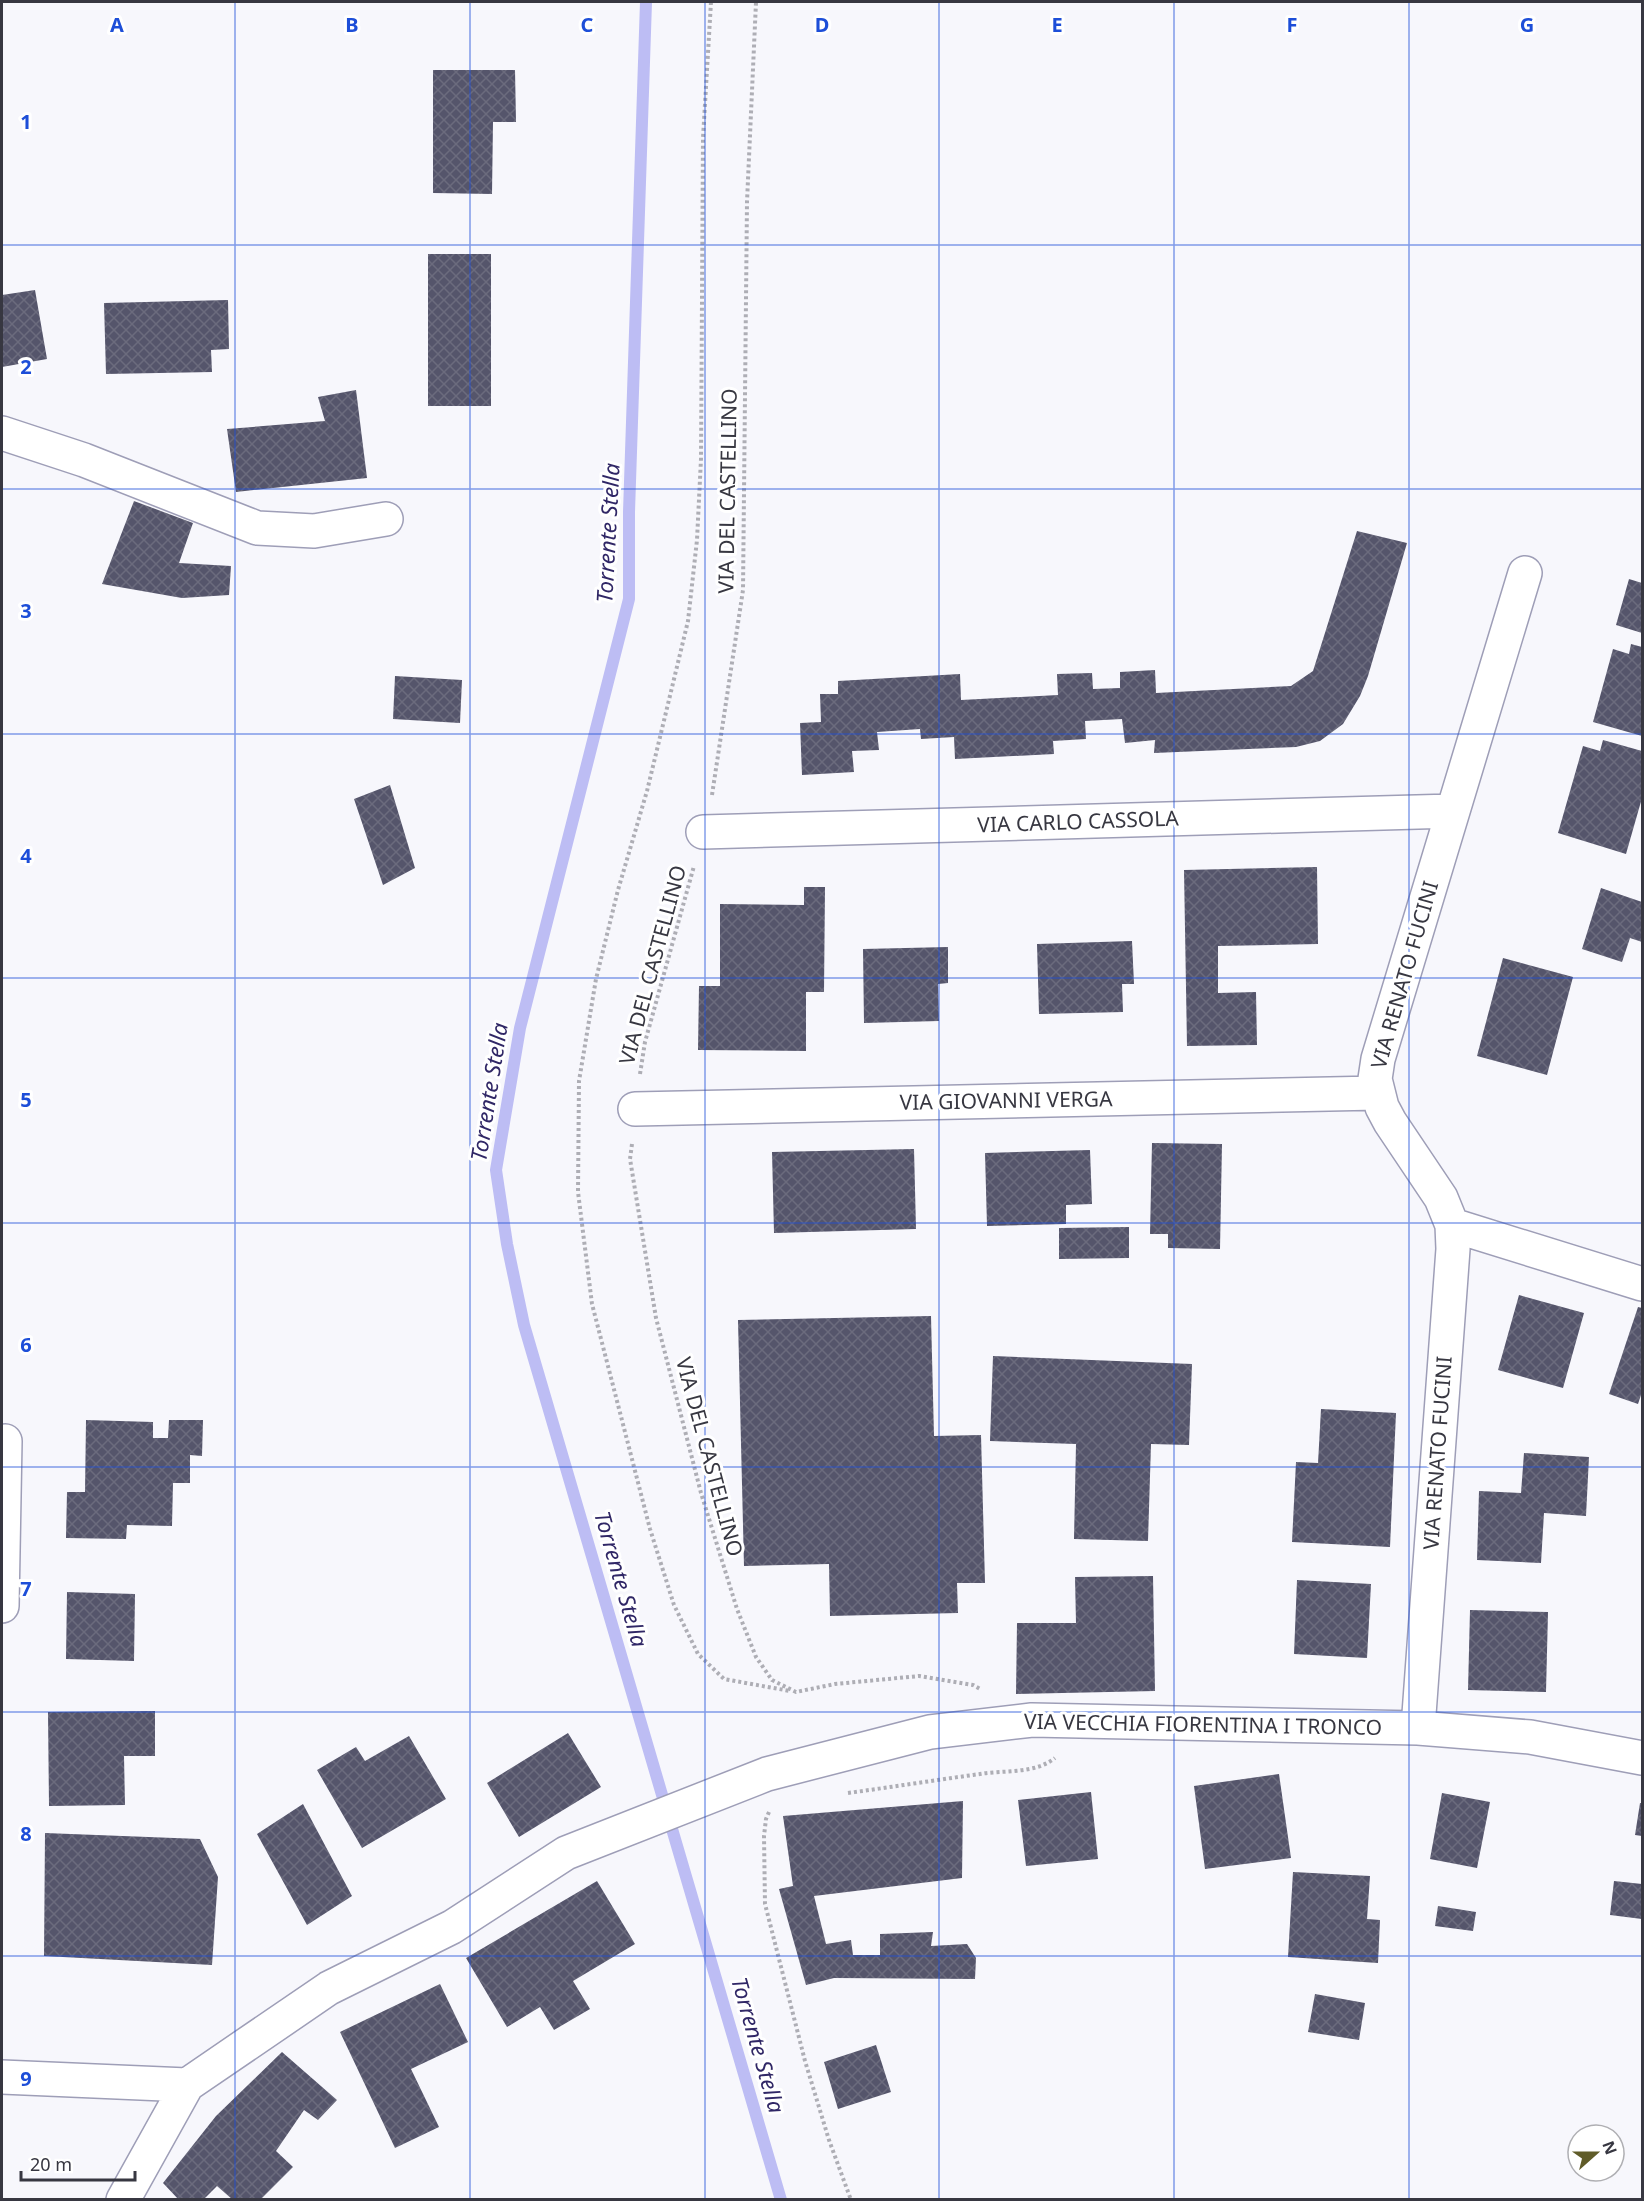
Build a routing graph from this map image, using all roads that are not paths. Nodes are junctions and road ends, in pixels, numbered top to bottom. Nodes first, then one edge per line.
1 (2, 433) edge
2 (386, 519) dead end
3 (1525, 573) dead end
4 (1453, 811) junction
5 (703, 832) road end
6 (1377, 1093) junction
7 (635, 1109) road end
8 (1452, 1225) junction
9 (1642, 1284) edge
10 (4, 1442) dead end
11 (2, 1606) edge
12 (1418, 1728) junction
13 (1642, 1758) edge
14 (2, 2077) edge
15 (187, 2085) junction
16 (123, 2199) edge

1 - 2 street
3 - 4 street, VIA RENATO FUCINI
4 - 5 street, VIA CARLO CASSOLA
4 - 6 street, VIA RENATO FUCINI
6 - 7 street, VIA GIOVANNI VERGA
6 - 8 street, VIA RENATO FUCINI
8 - 9 street
8 - 12 street, VIA RENATO FUCINI
10 - 11 street
12 - 13 street, VIA VECCHIA FIORENTINA I TRONCO
12 - 15 street, VIA VECCHIA FIORENTINA I TRONCO
14 - 15 street
15 - 16 street, VIA VECCHIA FIORENTINA I TRONCO

